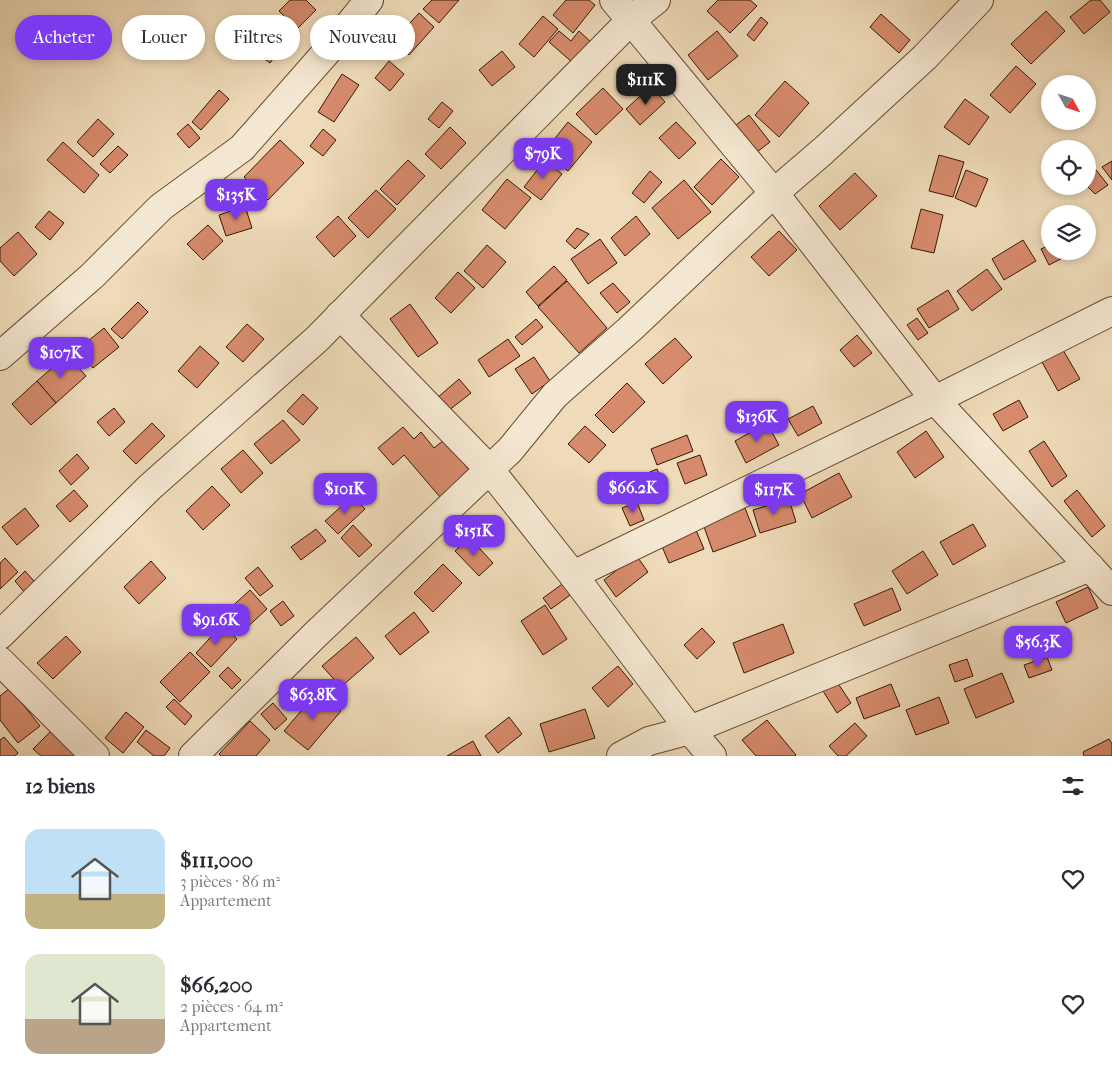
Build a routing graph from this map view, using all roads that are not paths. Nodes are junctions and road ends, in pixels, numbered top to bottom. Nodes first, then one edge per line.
1 (369, 0) edge
2 (656, 0) edge
3 (979, 0) edge
4 (622, 10) edge
5 (774, 193) junction
6 (1112, 311) edge
7 (340, 315) junction
8 (0, 356) edge
9 (935, 400) junction
10 (490, 470) junction
11 (1090, 567) junction
12 (574, 575) junction
13 (1112, 591) edge
14 (0, 635) edge
15 (0, 661) edge
16 (690, 730) junction
17 (95, 756) edge
18 (193, 756) edge
19 (621, 756) edge
20 (712, 756) edge

1 - 8 street
2 - 4 street
3 - 5 street
4 - 5 street
4 - 7 street
5 - 9 street
5 - 10 street
6 - 9 street
7 - 10 street
7 - 14 street
9 - 11 street
9 - 12 street
10 - 12 street
10 - 18 street
11 - 13 street
11 - 16 street
12 - 16 street
15 - 17 street
16 - 19 street
16 - 20 street

